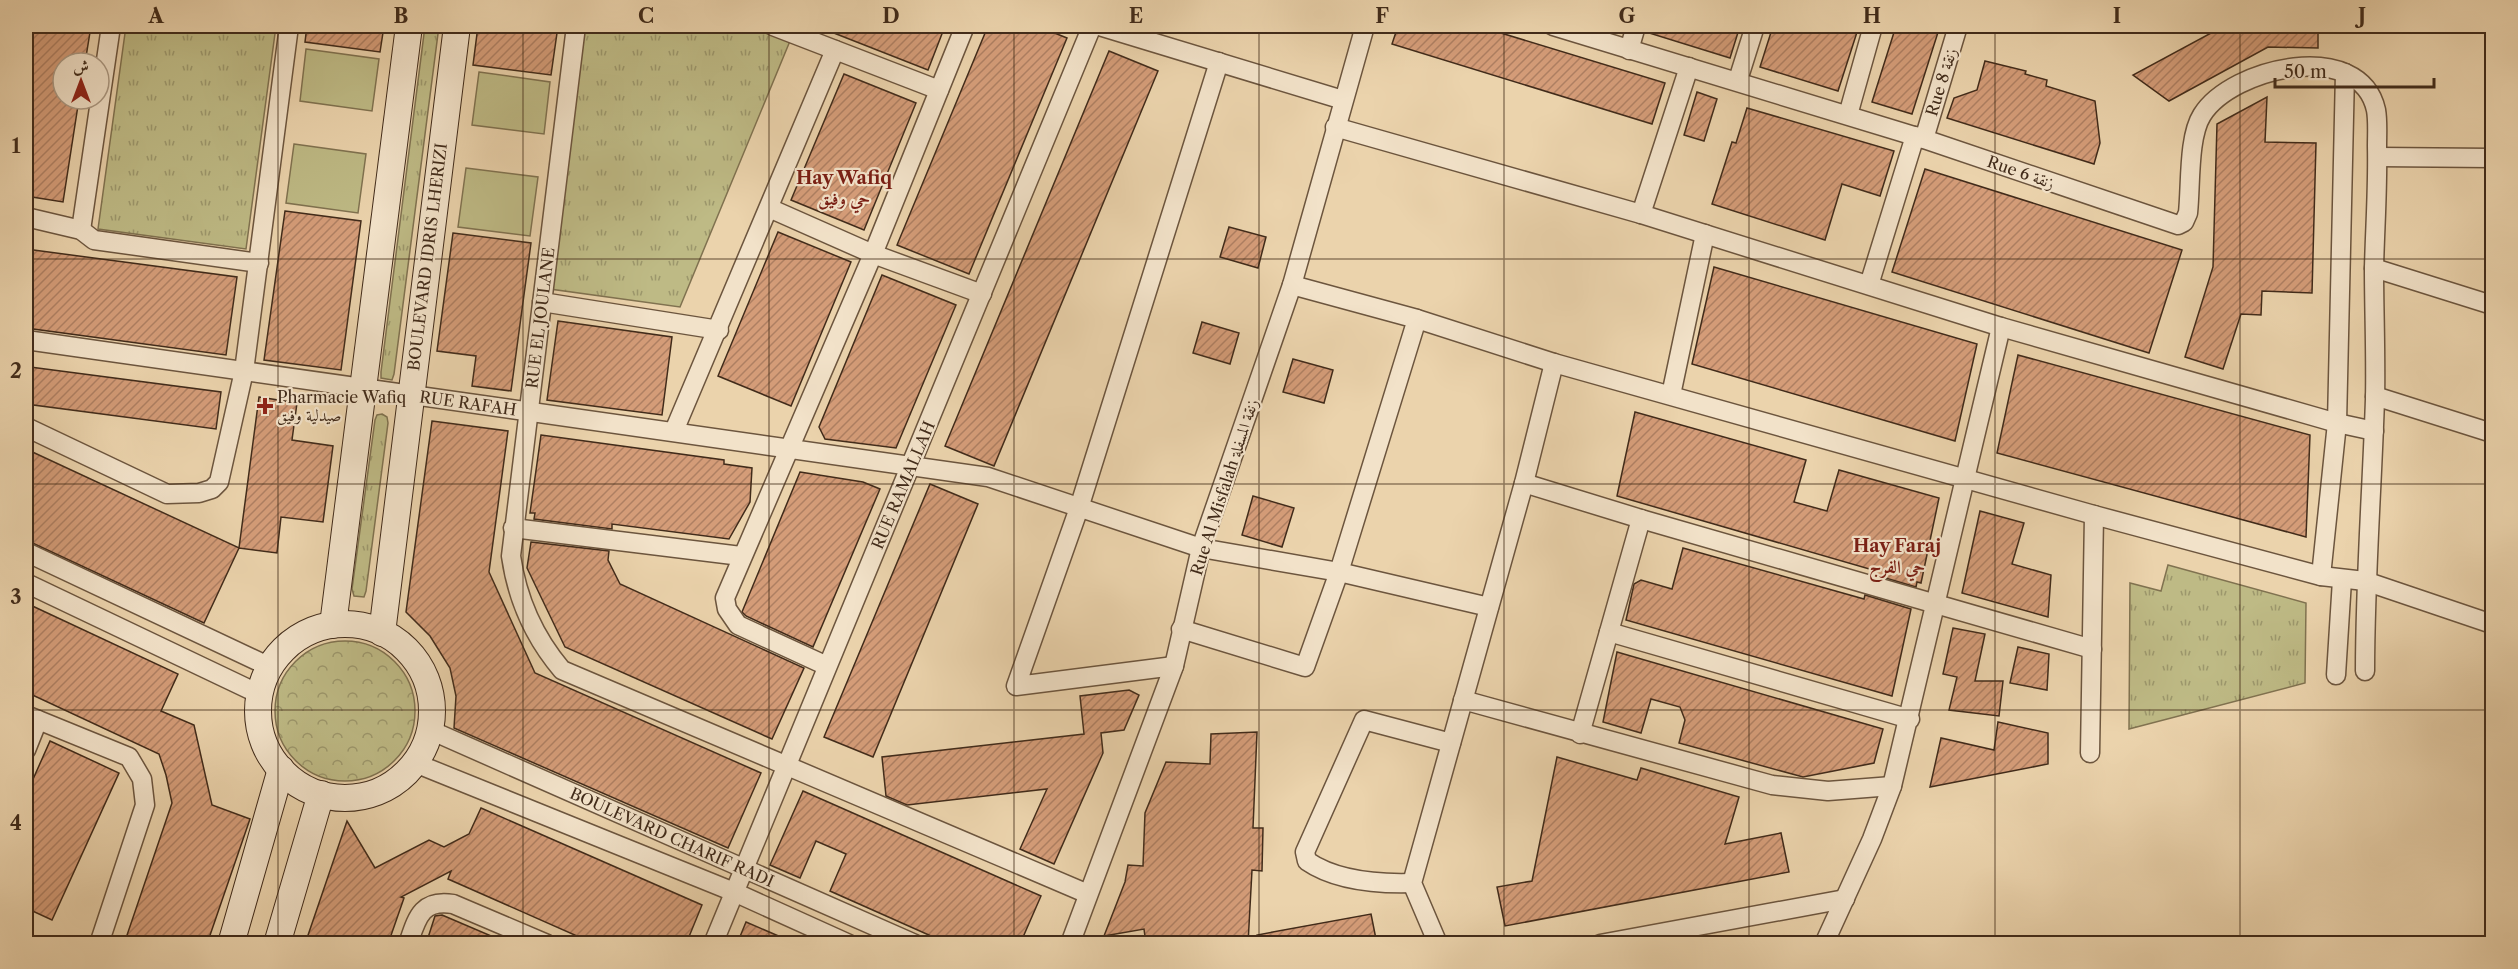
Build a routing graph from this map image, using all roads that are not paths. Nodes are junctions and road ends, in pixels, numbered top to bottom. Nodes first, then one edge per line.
1 (111, 26) edge
2 (289, 26) edge
3 (409, 26) edge
4 (457, 26) edge
5 (576, 26) edge
6 (773, 26) edge
7 (965, 26) edge
8 (1092, 26) edge
9 (1099, 26) edge
10 (1365, 26) edge
11 (1553, 26) edge
12 (1636, 26) edge
13 (1755, 26) edge
14 (1873, 26) edge
15 (1958, 26) edge
16 (836, 50) junction
17 (1629, 50) junction
18 (1219, 62) junction
19 (1689, 67) junction
20 (2346, 73) junction
21 (1738, 80) junction
22 (939, 90) junction
23 (1343, 100) junction
24 (1848, 115) junction
25 (1335, 128) junction
26 (1920, 137) junction
27 (2378, 157) junction
28 (2493, 159) edge
29 (770, 208) junction
30 (1641, 214) junction
31 (26, 217) edge
32 (81, 230) junction
33 (1705, 234) junction
34 (873, 254) junction
35 (259, 263) junction
36 (2374, 268) junction
37 (1292, 285) junction
38 (1869, 285) junction
39 (982, 294) junction
40 (542, 303) junction
41 (2493, 305) edge
42 (1417, 319) junction
43 (2001, 327) junction
44 (718, 330) junction
45 (26, 340) edge
46 (1554, 363) junction
47 (244, 371) junction
48 (362, 388) junction
49 (410, 394) junction
50 (1671, 395) junction
51 (2375, 396) junction
52 (530, 411) junction
53 (2337, 423) junction
54 (26, 427) edge
55 (674, 431) junction
56 (2374, 431) junction
57 (2493, 433) edge
58 (788, 448) junction
59 (911, 465) junction
60 (1967, 478) junction
61 (1524, 483) junction
62 (1079, 508) junction
63 (2094, 515) junction
64 (1641, 519) junction
65 (513, 528) junction
66 (1201, 548) junction
67 (26, 552) edge
68 (741, 556) junction
69 (1339, 572) junction
70 (2321, 576) junction
71 (2342, 580) junction
72 (2365, 581) junction
73 (26, 583) edge
74 (1937, 605) junction
75 (1489, 607) junction
76 (2493, 624) edge
77 (333, 625) junction
78 (1181, 629) junction
79 (1609, 632) junction
80 (382, 633) junction
81 (2092, 649) junction
82 (827, 666) junction
83 (1174, 666) junction
84 (270, 667) junction
85 (2365, 671) dead end
86 (2336, 675) dead end
87 (259, 694) junction
88 (1463, 700) junction
89 (32, 718) edge
90 (1910, 719) junction
91 (430, 730) junction
92 (1580, 734) junction
93 (1451, 743) junction
94 (26, 750) edge
95 (2090, 753) dead end
96 (415, 763) junction
97 (785, 767) junction
98 (281, 769) junction
99 (1892, 786) junction
100 (321, 795) junction
101 (743, 868) junction
102 (1412, 883) junction
103 (734, 892) junction
104 (1088, 894) junction
105 (1845, 899) junction
106 (99, 944) edge
107 (231, 944) edge
108 (277, 944) edge
109 (408, 944) edge
110 (547, 944) edge
111 (713, 944) edge
112 (849, 944) edge
113 (915, 944) edge
114 (1070, 944) edge
115 (1438, 944) edge
116 (1600, 944) edge
117 (1824, 944) edge

1 - 32 street
2 - 35 street
3 - 48 main road
4 - 49 main road, BOULEVARD IDRIS LHERIZI
5 - 40 street, RUE EL JOULANE
6 - 16 street
7 - 22 street
8 - 39 street, RUE RAMALLAH
9 - 18 street
10 - 23 street, Rue Al Misfalah زنقة المسفلة
11 - 17 street, Rue 6 زنقة
12 - 17 street
13 - 21 street
14 - 24 street
15 - 26 street, Rue 8 زنقة
16 - 22 street
16 - 29 street
17 - 19 street, Rue 6 زنقة
18 - 23 street
18 - 62 street
19 - 21 street, Rue 6 زنقة
19 - 30 street
20 - 26 street, Rue 6 زنقة
20 - 27 street
20 - 53 street
21 - 24 street, Rue 6 زنقة
22 - 34 street
23 - 25 street, Rue Al Misfalah زنقة المسفلة
24 - 26 street, Rue 6 زنقة
25 - 30 street
25 - 37 street, Rue Al Misfalah زنقة المسفلة
26 - 38 street, Rue 8 زنقة
27 - 28 street
27 - 36 street
29 - 34 street
29 - 44 street
30 - 33 street
31 - 32 street
32 - 35 street
33 - 38 street
33 - 50 street
34 - 39 street
34 - 58 street
35 - 47 street
36 - 41 street
36 - 51 street
37 - 42 street
37 - 66 street, Rue Al Misfalah زنقة المسفلة
38 - 43 street
39 - 59 street, RUE RAMALLAH
40 - 44 street
40 - 52 street, RUE EL JOULANE
42 - 46 street
42 - 69 street
43 - 53 street
43 - 60 street
44 - 55 street
45 - 47 street, RUE RAFAH
46 - 50 street
46 - 61 street
47 - 48 street, RUE RAFAH
47 - 54 street
48 - 49 street, RUE RAFAH
48 - 77 main road
49 - 52 street, RUE RAFAH
49 - 80 main road, BOULEVARD IDRIS LHERIZI
50 - 60 street
51 - 56 street
51 - 57 street
52 - 55 street, RUE RAFAH
52 - 65 street, RUE EL JOULANE
53 - 56 street
53 - 70 street
55 - 58 street, RUE RAFAH
56 - 72 street
58 - 59 street, RUE RAFAH
58 - 68 street
59 - 62 street, RUE RAFAH
59 - 82 street, RUE RAMALLAH
60 - 63 street
60 - 74 street
61 - 64 street
61 - 75 street
62 - 66 street, RUE RAFAH
62 - 83 street
63 - 70 street
63 - 81 street
64 - 74 street
64 - 79 street
65 - 68 street
65 - 97 street, RUE EL JOULANE
66 - 69 street, RUE RAFAH
66 - 78 street, Rue Al Misfalah زنقة المسفلة
67 - 84 street
68 - 82 street
69 - 75 street, RUE RAFAH
69 - 78 street
70 - 71 street
71 - 72 street
71 - 86 street
72 - 76 street
72 - 85 street
73 - 87 street
74 - 81 street
74 - 90 street
75 - 88 street
77 - 80 main road
77 - 84 main road
78 - 83 street, Rue Al Misfalah زنقة المسفلة
79 - 90 street
79 - 92 street
80 - 91 main road
81 - 95 street
82 - 97 street, RUE RAMALLAH
83 - 104 street, Rue Al Misfalah زنقة المسفلة
84 - 87 main road
87 - 98 main road
88 - 92 street
88 - 93 street
89 - 94 street
89 - 106 street
90 - 99 street
91 - 96 main road
91 - 101 street, BOULEVARD CHARIF RADI
92 - 99 street
93 - 102 street
93 - 102 street
96 - 100 main road
96 - 103 street, BOULEVARD CHARIF RADI
97 - 101 street, RUE RAMALLAH
97 - 104 street
98 - 100 main road
98 - 107 main road
99 - 105 street
100 - 108 main road
101 - 103 street, RUE RAMALLAH
101 - 113 street, BOULEVARD CHARIF RADI
102 - 115 street
103 - 111 street, RUE RAMALLAH
103 - 112 street, BOULEVARD CHARIF RADI
104 - 114 street, Rue Al Misfalah زنقة المسفلة
105 - 116 street
105 - 117 street
109 - 110 street

